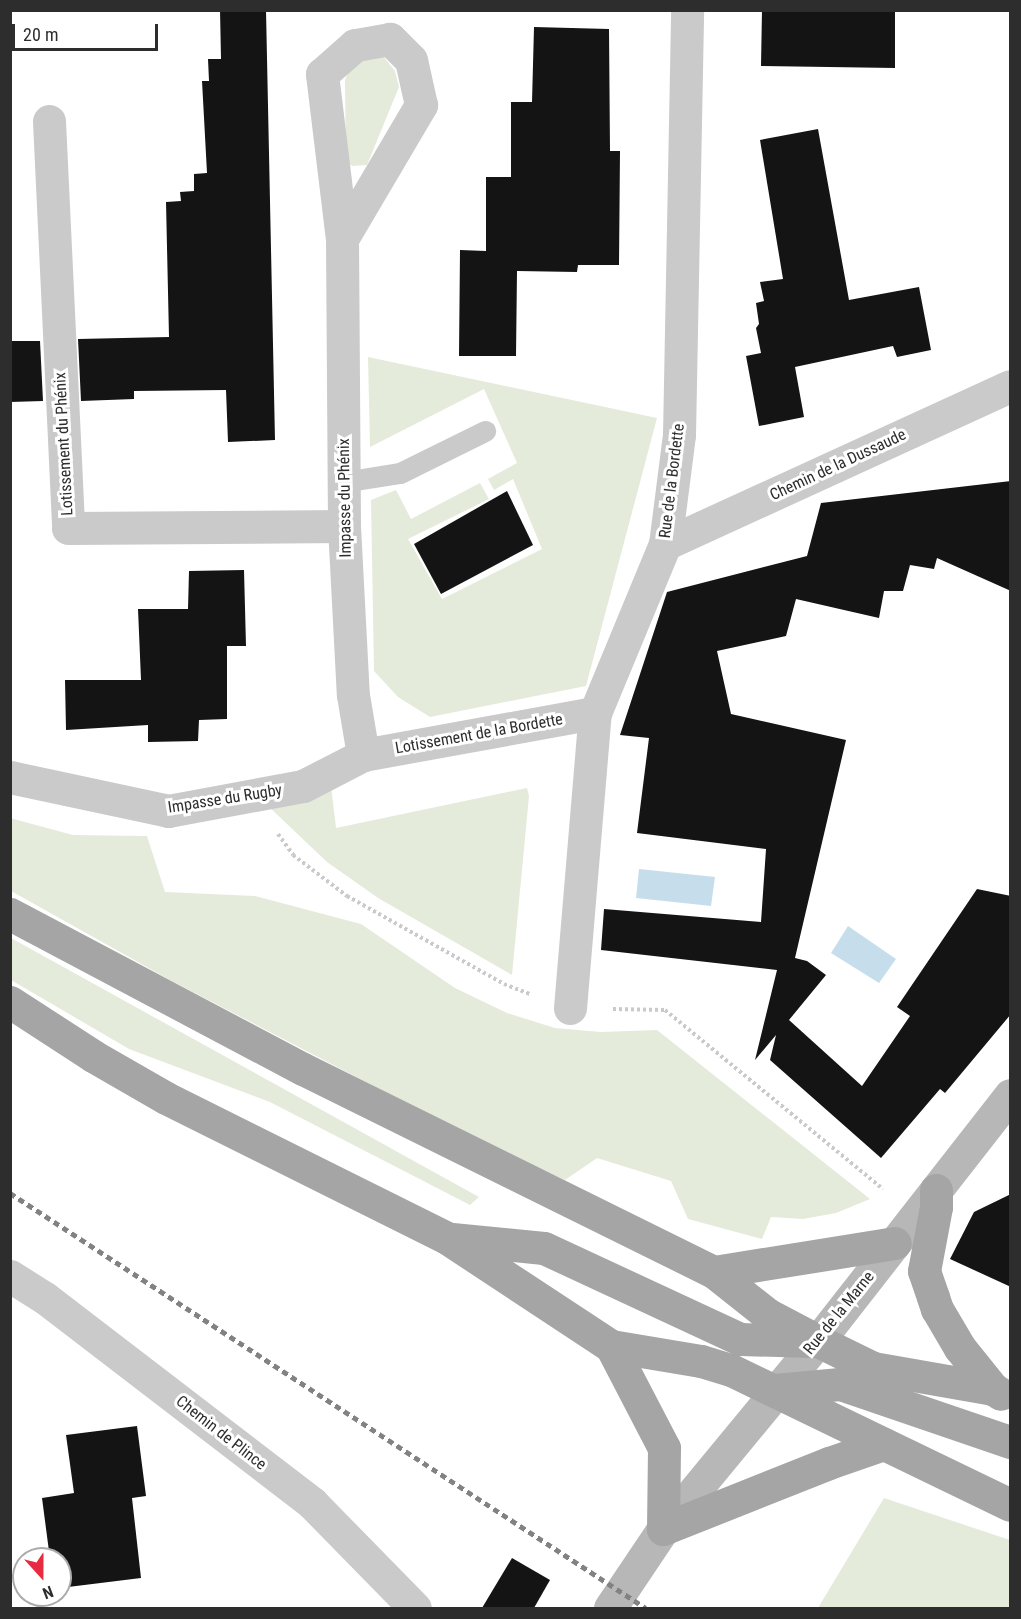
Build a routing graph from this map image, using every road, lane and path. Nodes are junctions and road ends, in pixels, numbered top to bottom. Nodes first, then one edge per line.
1 (687, 10) edge
2 (49, 121) dead end
3 (342, 239) junction
4 (1011, 386) edge
5 (485, 431) dead end
6 (343, 482) junction
7 (344, 526) junction
8 (665, 544) junction
9 (595, 713) junction
10 (363, 755) junction
11 (10, 777) edge
12 (10, 914) edge
13 (10, 1002) edge
14 (570, 1008) dead end
15 (1011, 1095) edge
16 (936, 1190) junction
17 (447, 1238) junction
18 (895, 1243) junction
19 (714, 1272) junction
20 (10, 1276) edge
21 (818, 1341) junction
22 (611, 1346) junction
23 (776, 1390) junction
24 (1002, 1394) edge
25 (1011, 1442) edge
26 (884, 1444) junction
27 (1011, 1505) edge
28 (663, 1529) junction
29 (415, 1608) edge
30 (610, 1608) edge

1 - 8 street, Rue de la Bordette
2 - 7 street, Lotissement du Phénix
3 - 3 street, Impasse du Phénix
3 - 6 street, Impasse du Phénix
4 - 8 street, Chemin de la Dussaude
5 - 6 lane
6 - 7 street, Impasse du Phénix
7 - 10 street, Impasse du Phénix
8 - 9 street, Rue de la Bordette
9 - 10 street, Lotissement de la Bordette
9 - 14 street, Rue de la Bordette
10 - 11 street, Impasse du Rugby
12 - 19 main road
13 - 17 main road
15 - 16 main road, Rue de la Marne
16 - 18 main road, Rue de la Marne
16 - 24 main road
17 - 21 main road
17 - 22 main road
18 - 19 main road
18 - 21 main road, Rue de la Marne
19 - 21 main road
20 - 29 street, Chemin de Plince
21 - 23 main road, Rue de la Marne
21 - 24 main road
22 - 23 main road
22 - 28 main road
23 - 25 main road
23 - 26 main road
23 - 28 main road, Rue de la Marne
26 - 27 main road
26 - 28 main road
28 - 30 main road, Rue de la Marne

